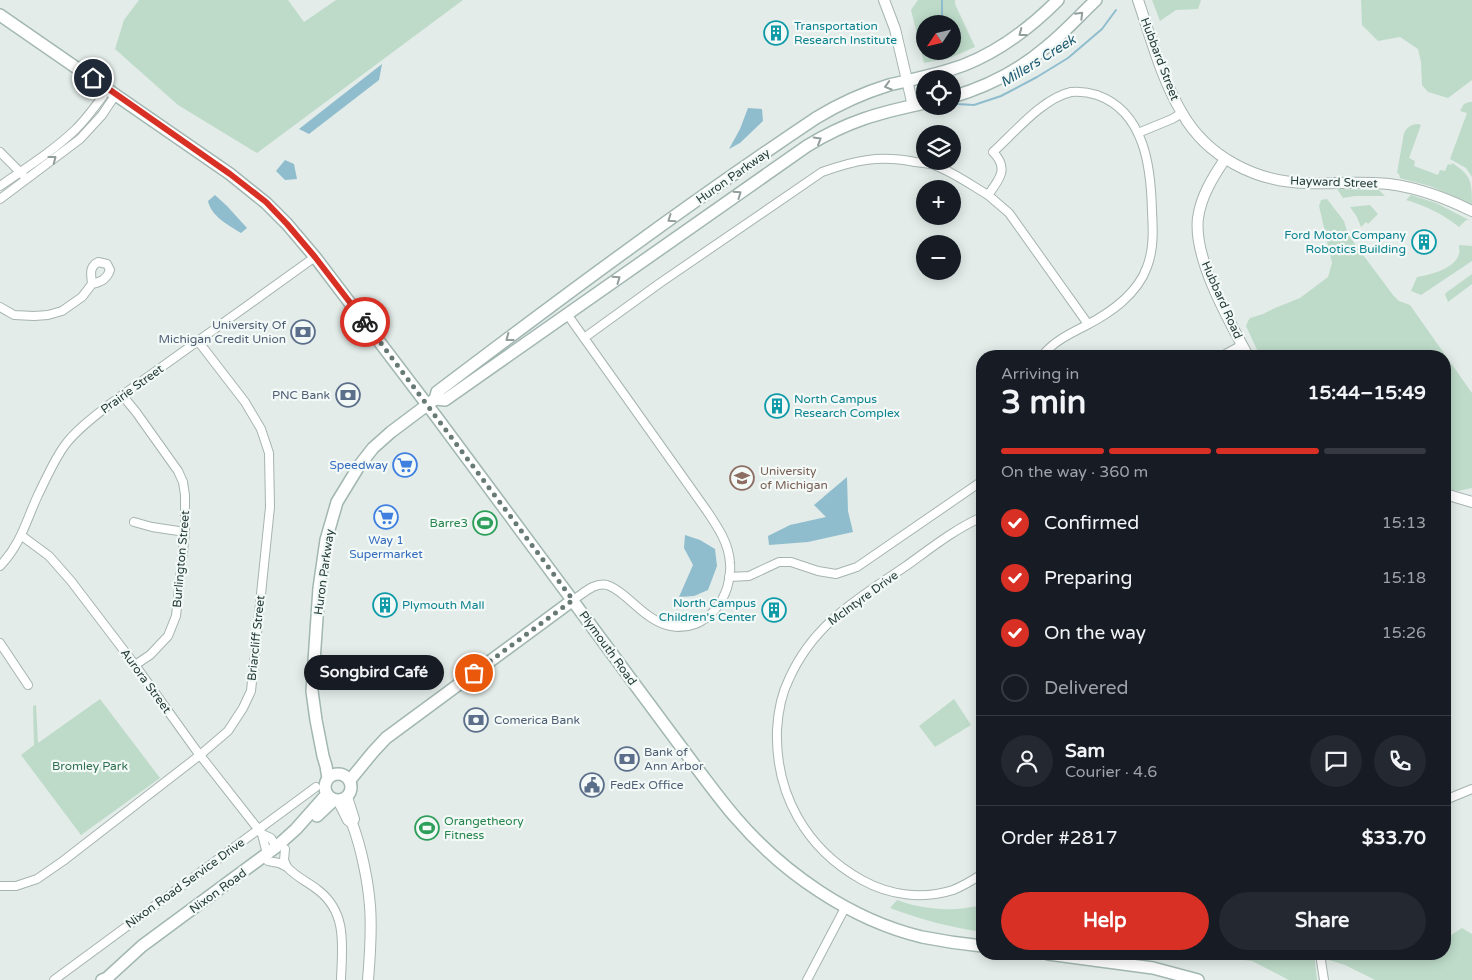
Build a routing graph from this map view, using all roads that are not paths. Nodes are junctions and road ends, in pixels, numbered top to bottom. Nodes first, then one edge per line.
1 (884, 0) edge
2 (1058, 0) edge
3 (1096, 0) edge
4 (1138, 0) edge
5 (0, 15) edge
6 (907, 81) junction
7 (112, 92) junction
8 (961, 94) edge
9 (913, 106) junction
10 (916, 106) edge
11 (1182, 113) junction
12 (1138, 133) junction
13 (0, 152) edge
14 (1225, 159) junction
15 (21, 171) junction
16 (27, 180) junction
17 (0, 186) edge
18 (707, 194) junction
19 (988, 195) junction
20 (0, 199) edge
21 (717, 209) junction
22 (1472, 211) edge
23 (315, 257) junction
24 (92, 284) dead end
25 (566, 296) junction
26 (0, 307) edge
27 (567, 314) junction
28 (1088, 324) junction
29 (584, 338) junction
30 (198, 341) junction
31 (1242, 345) junction
32 (1046, 350) edge
33 (1233, 350) edge
34 (1245, 350) edge
35 (122, 396) junction
36 (431, 402) junction
37 (976, 485) edge
38 (1451, 496) edge
39 (1472, 502) edge
40 (976, 520) edge
41 (134, 522) dead end
42 (185, 532) junction
43 (22, 536) junction
44 (0, 566) edge
45 (729, 577) junction
46 (573, 600) junction
47 (0, 643) edge
48 (135, 665) junction
49 (28, 685) dead end
50 (317, 726) junction
51 (200, 755) junction
52 (345, 776) junction
53 (328, 778) junction
54 (316, 786) dead end
55 (1472, 789) edge
56 (336, 798) junction
57 (1451, 798) edge
58 (260, 832) junction
59 (280, 848) junction
60 (266, 861) junction
61 (287, 867) junction
62 (976, 877) edge
63 (0, 886) edge
64 (846, 906) junction
65 (976, 945) edge
66 (1107, 960) edge
67 (1321, 960) edge
68 (54, 980) edge
69 (102, 980) edge
70 (116, 980) edge
71 (341, 980) edge
72 (368, 980) edge
73 (807, 980) edge
74 (1198, 980) edge
75 (1324, 980) edge

1 - 6 street
2 -> 6 main road, Huron Parkway
8 -> 3 main road
4 - 11 street, Hubbard Street
5 - 7 main road, Plymouth Road
6 - 9 street
6 -> 18 main road, Huron Parkway
7 - 15 street
16 -> 7 street
7 - 23 main road, Plymouth Road
9 - 10 main road, Huron Parkway
21 -> 9 main road, Huron Parkway
11 - 12 street
11 - 14 street, Hubbard Street
12 - 19 street
12 - 28 street
13 - 15 street
14 - 22 street, Hayward Street
14 - 31 street, Hubbard Road
15 - 16 street
15 - 17 street
16 - 20 street
18 - 21 main road
18 -> 25 main road, Huron Parkway
19 - 28 street
19 - 29 street
27 -> 21 main road, Huron Parkway
23 - 30 street, Prairie Street
23 - 36 main road, Plymouth Road
24 - 26 street
25 - 27 main road
25 -> 36 main road, Huron Parkway
27 - 29 street
27 - 36 main road, Huron Parkway
28 - 32 street
29 - 45 street
30 - 35 street, Prairie Street
30 - 51 street, Briarcliff Street
31 - 33 street
31 - 34 street, Hubbard Road
35 - 42 street, Burlington Street
35 - 43 street, Prairie Street
36 - 46 main road, Plymouth Road
36 - 50 main road, Huron Parkway
37 - 45 street
38 - 39 street
40 - 62 street, McIntyre Drive
41 - 42 street
42 - 48 street, Burlington Street
43 - 44 street, Prairie Street
43 - 48 street, Aurora Street
45 - 46 street
46 - 52 main road
46 - 64 main road, Plymouth Road
47 - 49 street
48 - 51 street, Aurora Street
50 - 52 main road, Huron Parkway
50 - 53 main road, Huron Parkway
51 - 58 street, Aurora Street
51 - 63 street, Briarcliff Street
52 - 53 main road
52 - 56 main road
53 - 56 main road
54 - 58 street, Nixon Road Service Drive
55 - 57 street
56 - 59 main road, Nixon Road
56 - 72 street
58 - 59 street, Aurora Street
58 - 60 street, Aurora Street
58 - 68 street, Nixon Road Service Drive
59 - 60 main road, Nixon Road
59 - 61 street
60 - 61 street
60 - 69 main road, Nixon Road
60 - 70 main road, Nixon Road
61 - 71 street
64 - 65 main road, Plymouth Road
64 - 73 street
66 - 74 main road
67 - 75 street

